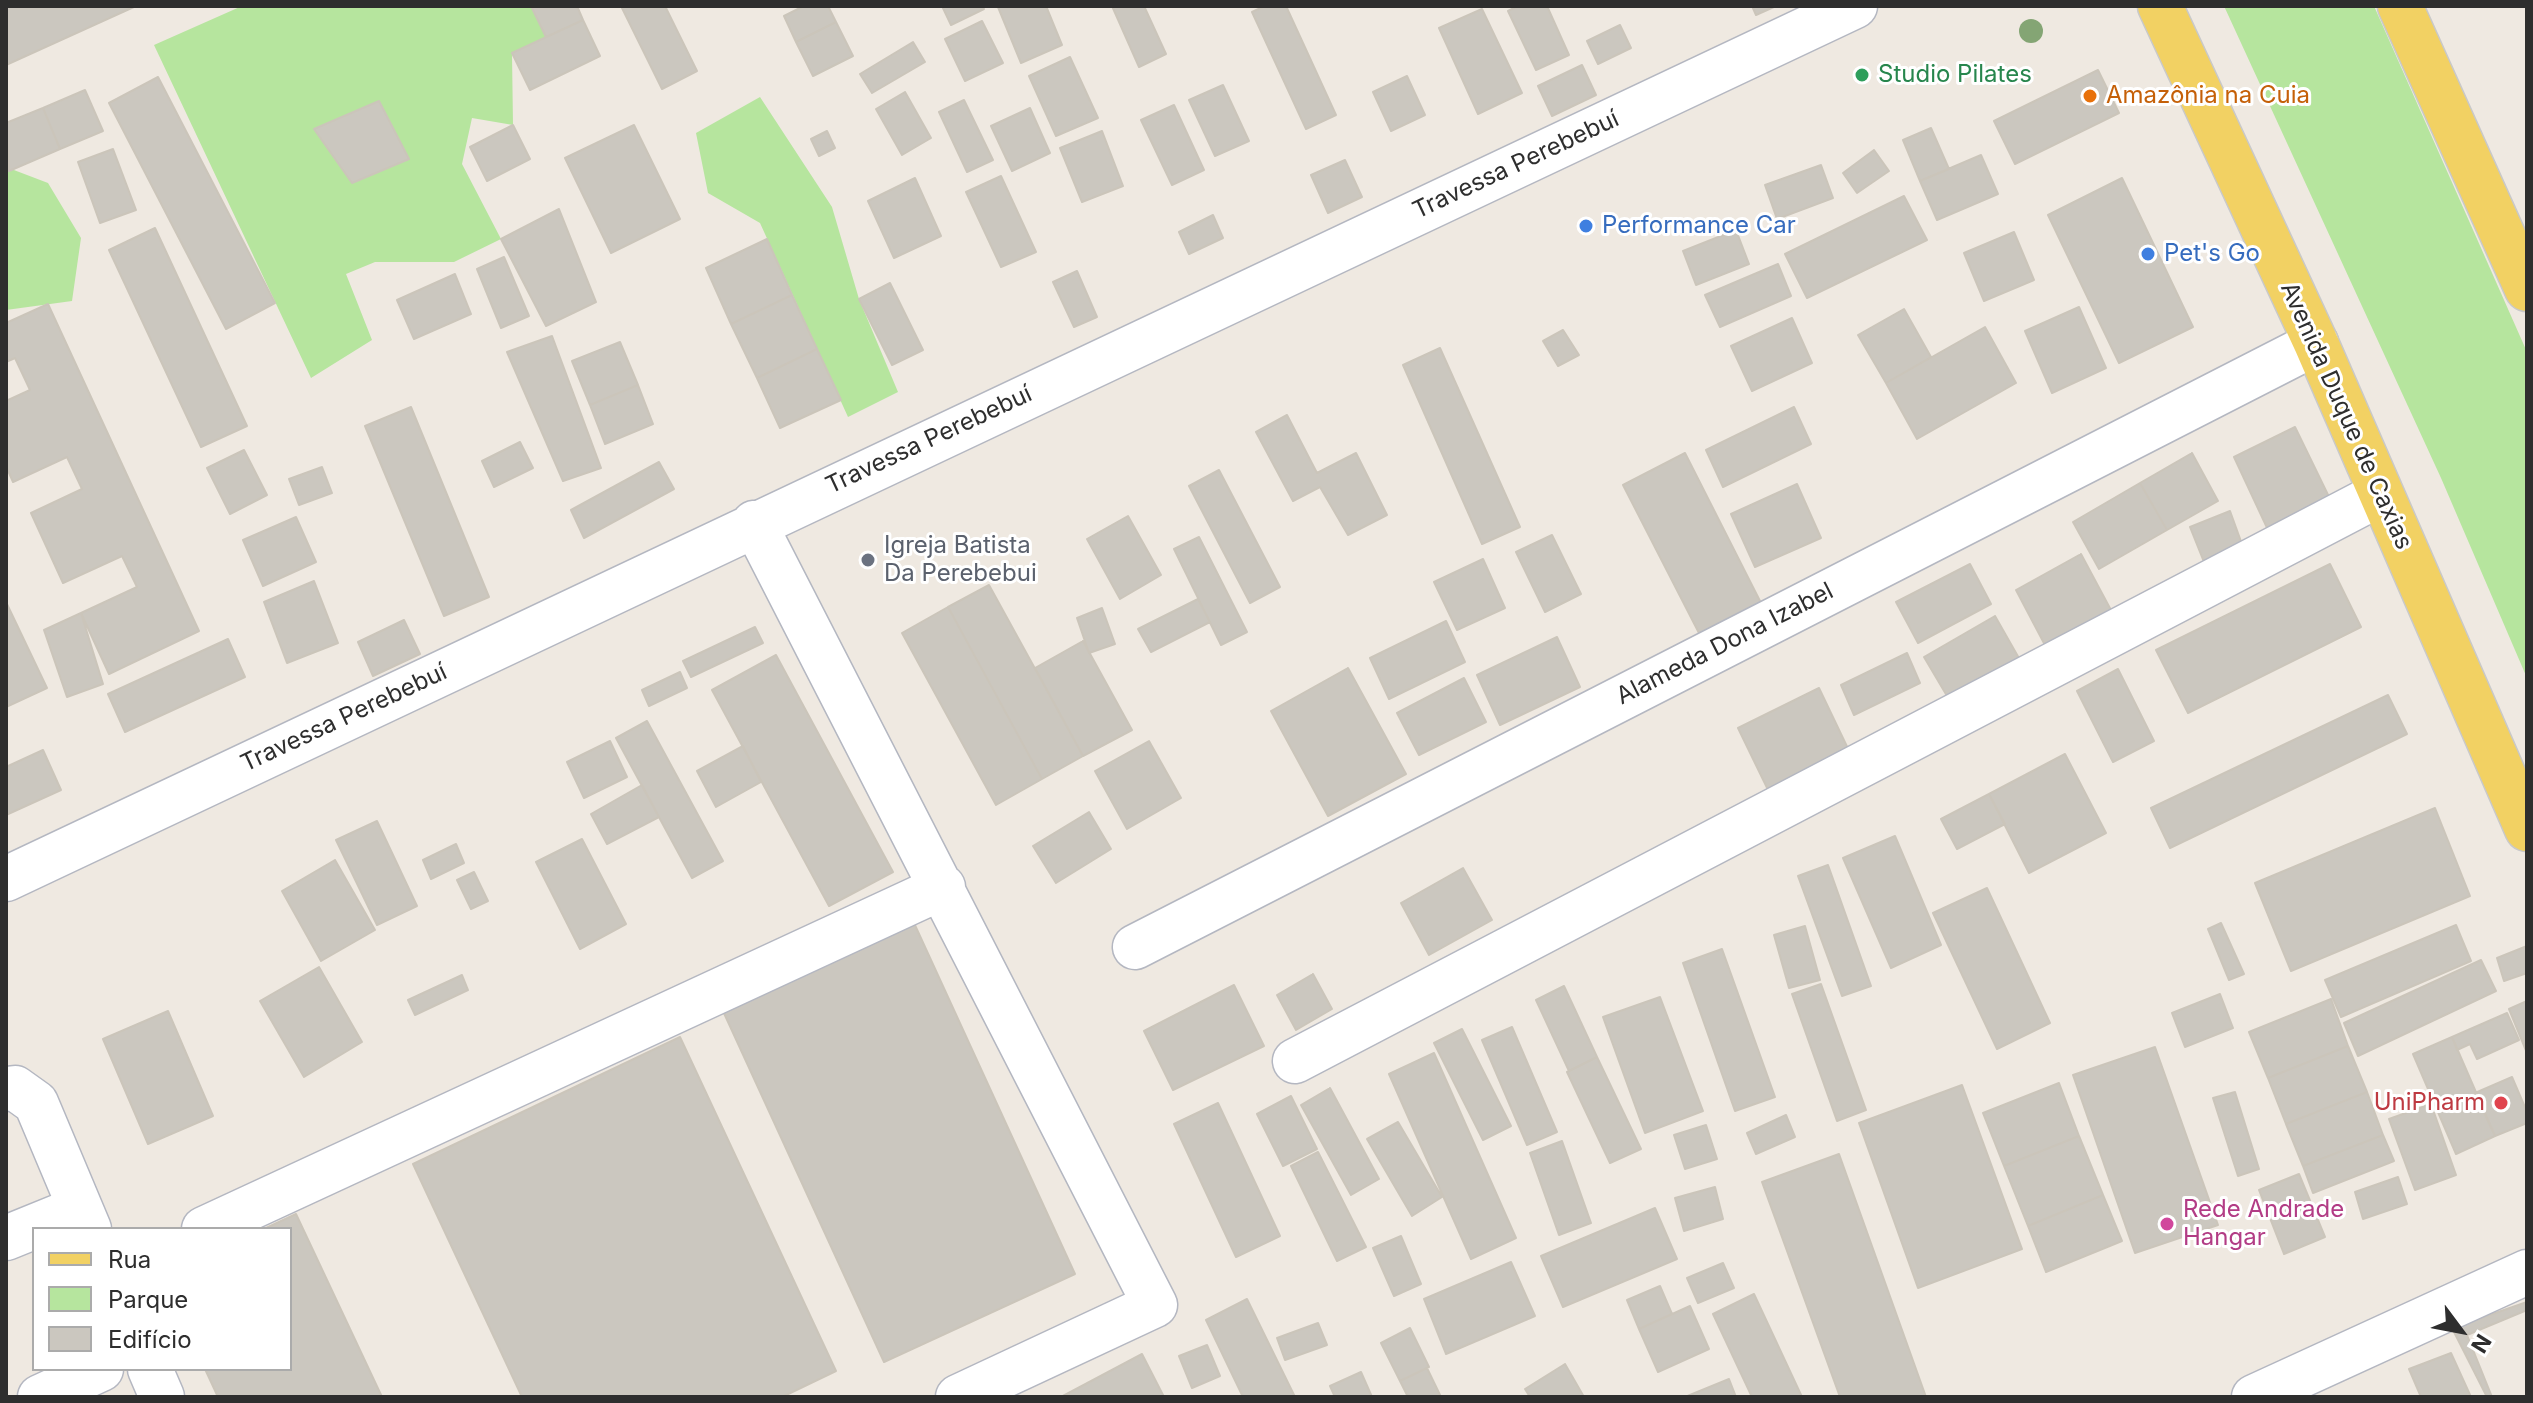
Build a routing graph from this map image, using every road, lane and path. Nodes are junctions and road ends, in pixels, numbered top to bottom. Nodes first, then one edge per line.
1 (1855, 6) edge
2 (2160, 6) edge
3 (2400, 6) edge
4 (2527, 289) edge
5 (2316, 343) junction
6 (2380, 494) junction
7 (754, 523) junction
8 (2527, 829) edge
9 (6, 879) edge
10 (943, 887) junction
11 (1135, 947) dead end
12 (1295, 1061) dead end
13 (6, 1089) edge
14 (85, 1219) edge
15 (52, 1227) edge
16 (208, 1227) edge
17 (32, 1232) edge
18 (6, 1238) edge
19 (2527, 1272) edge
20 (97, 1371) edge
21 (151, 1371) edge
22 (40, 1397) edge
23 (162, 1397) edge
24 (958, 1397) edge
25 (2254, 1397) edge

1 - 7 street, Travessa Perebebuí
2 - 5 main road, Avenida Duque de Caxias
3 - 4 main road
5 - 6 main road, Avenida Duque de Caxias
5 - 11 street, Alameda Dona Izabel
6 - 8 main road, Avenida Duque de Caxias
6 - 12 street
7 - 9 street, Travessa Perebebuí
7 - 10 street
10 - 16 street
10 - 24 street
13 - 14 street
14 - 15 street
17 - 18 street
19 - 25 street
20 - 22 street
21 - 23 street

